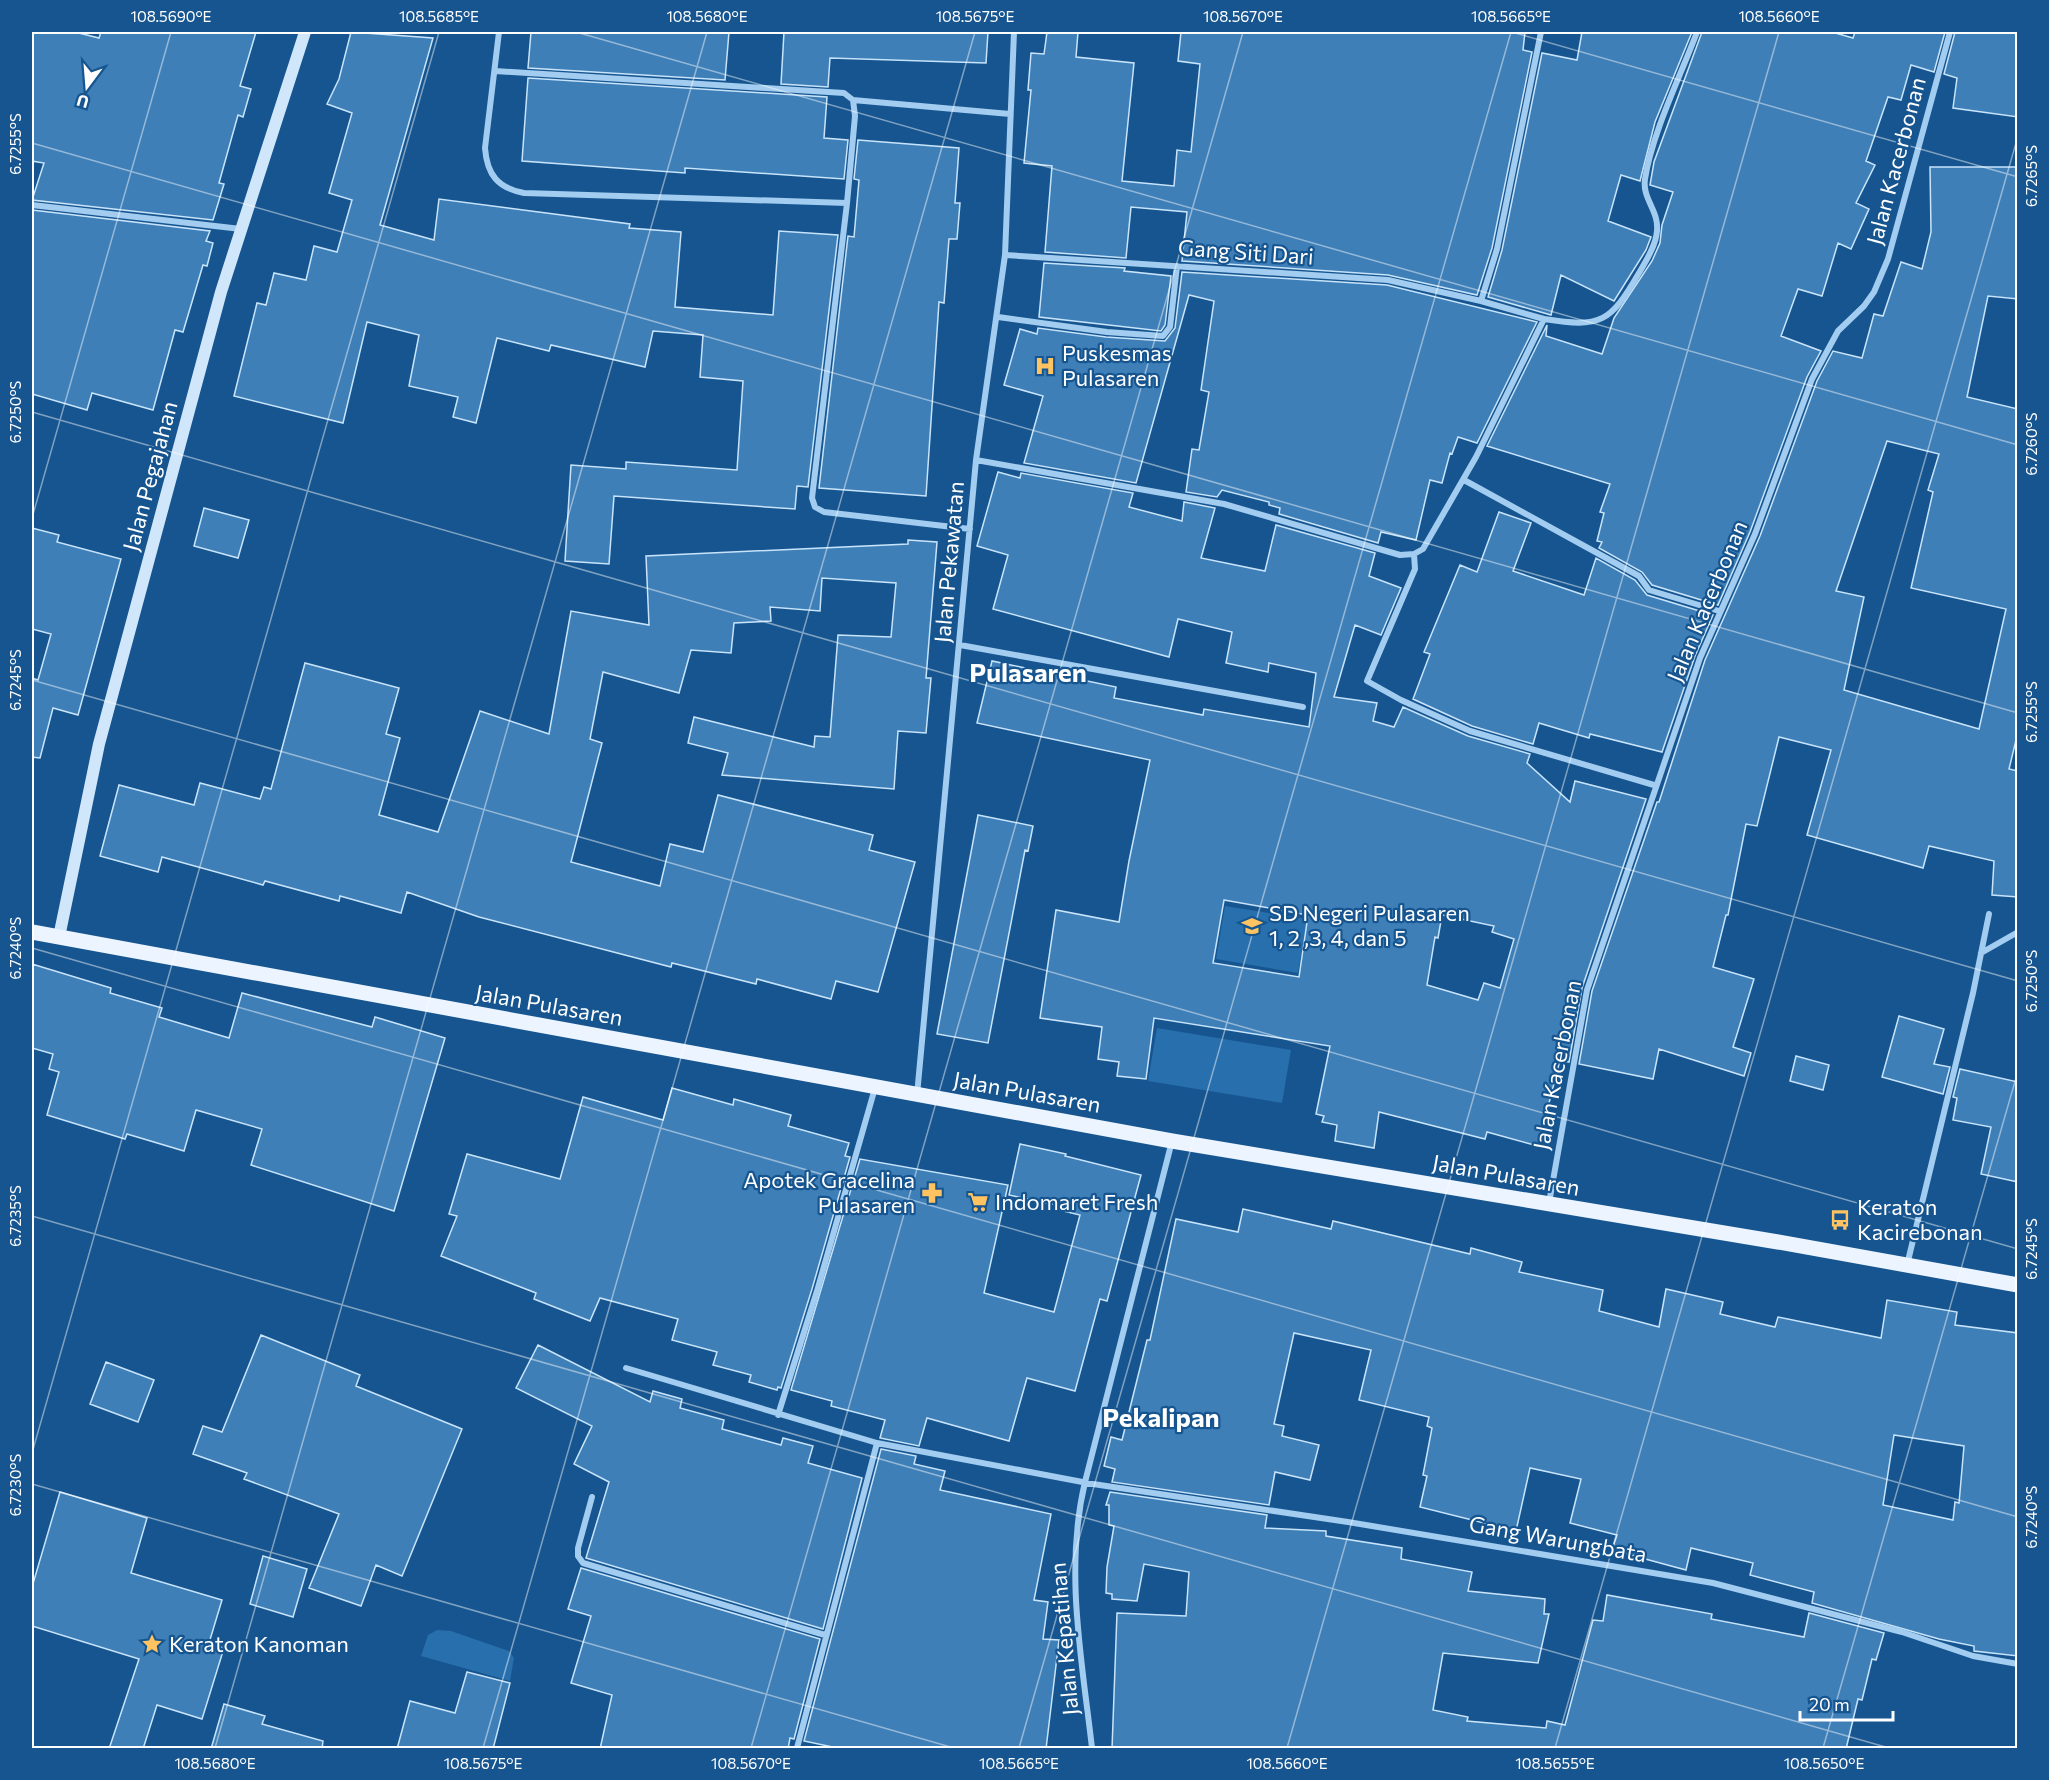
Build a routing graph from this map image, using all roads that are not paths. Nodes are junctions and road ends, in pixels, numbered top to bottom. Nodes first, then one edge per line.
1 (305, 32) edge
2 (499, 32) edge
3 (1014, 32) edge
4 (1541, 32) edge
5 (1697, 32) edge
6 (1950, 32) edge
7 (495, 71) junction
8 (853, 100) junction
9 (1010, 114) junction
10 (847, 204) junction
11 (32, 205) edge
12 (241, 229) junction
13 (1005, 255) junction
14 (1177, 266) junction
15 (1481, 301) junction
16 (998, 317) junction
17 (1544, 318) junction
18 (976, 460) junction
19 (1464, 480) junction
20 (970, 529) junction
21 (1414, 554) junction
22 (1719, 611) junction
23 (960, 645) junction
24 (1303, 707) dead end
25 (1654, 785) junction
26 (1989, 914) dead end
27 (32, 932) edge
28 (2018, 932) edge
29 (59, 938) junction
30 (1981, 953) junction
31 (875, 1088) junction
32 (917, 1095) junction
33 (1172, 1141) junction
34 (1549, 1205) junction
35 (1906, 1266) junction
36 (2018, 1285) edge
37 (626, 1368) dead end
38 (778, 1415) junction
39 (877, 1443) junction
40 (1085, 1482) junction
41 (592, 1497) dead end
42 (825, 1635) junction
43 (2018, 1664) edge
44 (797, 1749) edge
45 (1092, 1749) edge

1 - 12 street, Jalan Pegajahan
2 - 7 street
3 - 9 street, Jalan Pekawatan
4 - 15 street
5 - 17 street, Gang Siti Dari
6 - 22 street, Jalan Kacerbonan
7 - 8 street
7 - 10 street
8 - 9 street
8 - 10 street
9 - 13 street, Jalan Pekawatan
10 - 20 street
11 - 12 street
12 - 29 street, Jalan Pegajahan
13 - 14 street, Gang Siti Dari
13 - 16 street, Jalan Pekawatan
14 - 15 street, Gang Siti Dari
14 - 16 street
15 - 17 street, Gang Siti Dari
16 - 18 street, Jalan Pekawatan
17 - 19 street
18 - 20 street, Jalan Pekawatan
18 - 21 street
19 - 21 street
19 - 22 street
20 - 23 street, Jalan Pekawatan
21 - 25 street
22 - 25 street, Jalan Kacerbonan
23 - 24 street
23 - 32 street, Jalan Pekawatan
25 - 34 street, Jalan Kacerbonan
26 - 30 street
27 - 29 main road, Jalan Pulasaren
28 - 30 street
29 - 31 main road, Jalan Pulasaren
30 - 35 street
31 - 32 main road, Jalan Pulasaren
31 - 38 street
32 - 33 main road, Jalan Pulasaren
33 - 34 main road, Jalan Pulasaren
33 - 40 street, Jalan Kepatihan
34 - 35 main road, Jalan Pulasaren
35 - 36 main road, Jalan Pulasaren
37 - 38 street, Gang Warungbata
38 - 39 street, Gang Warungbata
39 - 40 street, Gang Warungbata
39 - 42 street
40 - 43 street, Gang Warungbata
40 - 45 street, Jalan Kepatihan
41 - 42 street
42 - 44 street

